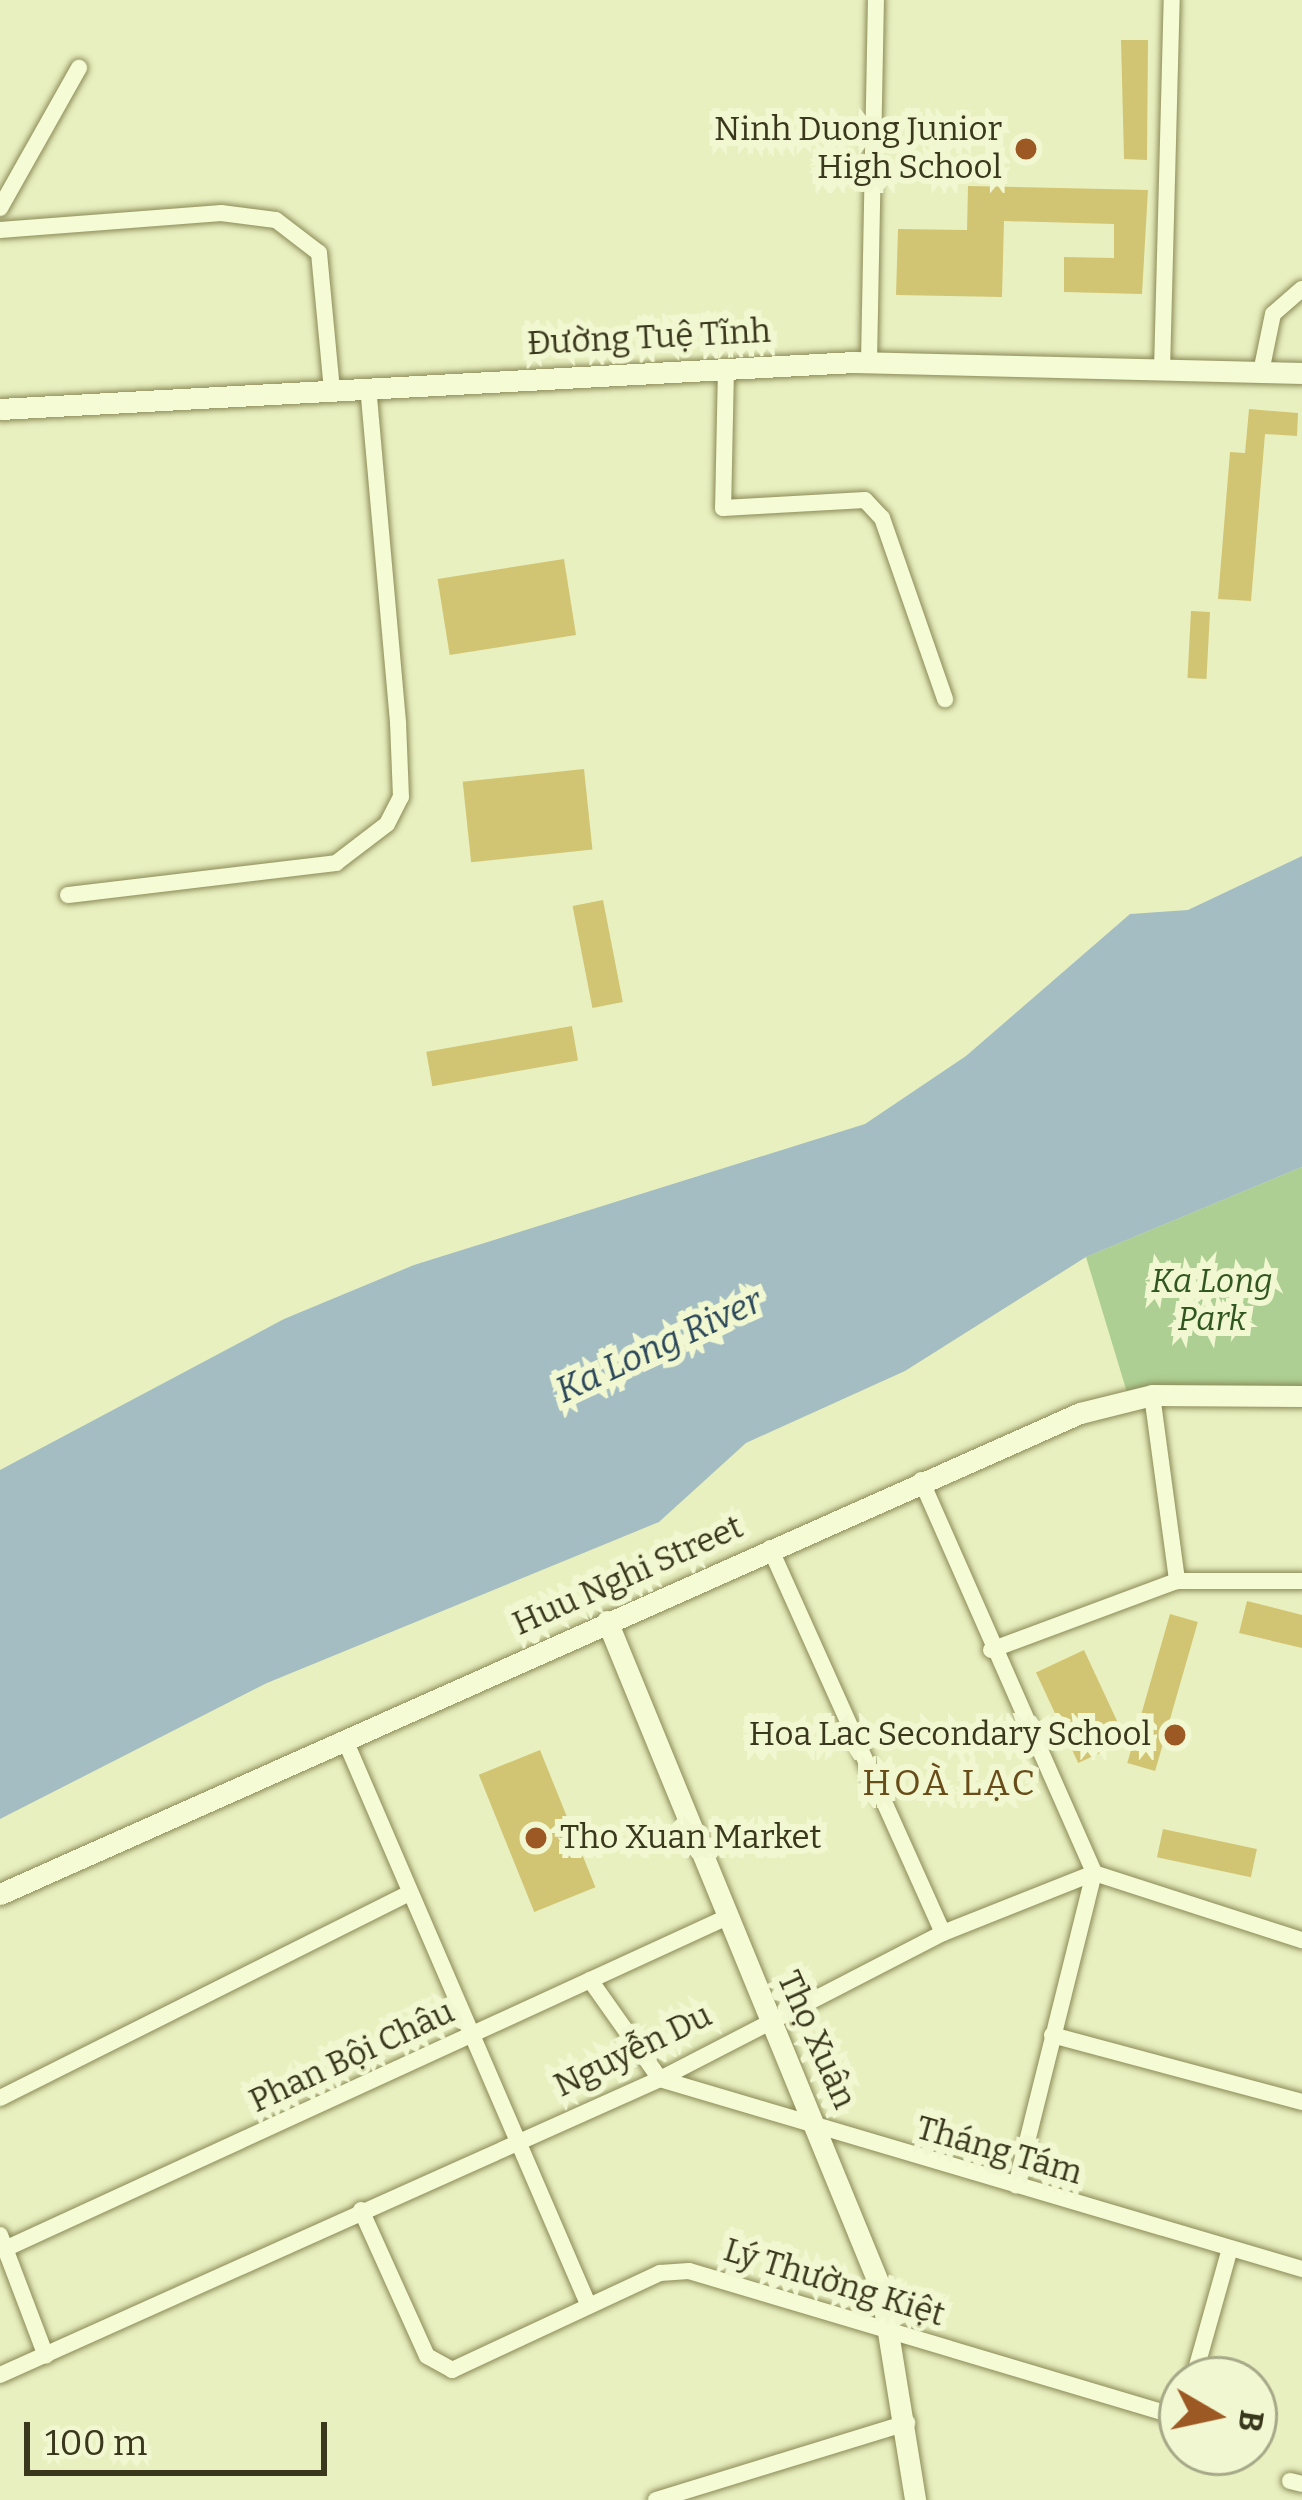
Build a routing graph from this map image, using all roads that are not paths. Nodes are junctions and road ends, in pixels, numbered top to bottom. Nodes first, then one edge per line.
1 (876, 0) edge
2 (1172, 0) edge
3 (79, 68) dead end
4 (0, 208) edge
5 (0, 230) edge
6 (1302, 289) edge
7 (869, 362) junction
8 (726, 368) junction
9 (1162, 370) junction
10 (1261, 372) junction
11 (1302, 373) edge
12 (368, 388) junction
13 (332, 390) junction
14 (0, 409) edge
15 (945, 699) dead end
16 (68, 895) dead end
17 (1152, 1395) junction
18 (1302, 1396) edge
19 (922, 1480) junction
20 (770, 1548) junction
21 (1177, 1581) junction
22 (1302, 1581) edge
23 (608, 1621) junction
24 (991, 1650) junction
25 (345, 1740) junction
26 (1094, 1873) junction
27 (0, 1894) edge
28 (405, 1894) junction
29 (723, 1918) junction
30 (1302, 1919) edge
31 (943, 1933) junction
32 (1299, 1939) edge
33 (590, 1980) junction
34 (770, 2016) junction
35 (471, 2035) junction
36 (1052, 2035) junction
37 (659, 2079) junction
38 (0, 2098) edge
39 (1302, 2102) edge
40 (821, 2131) junction
41 (517, 2137) junction
42 (1016, 2186) junction
43 (361, 2210) junction
44 (3, 2242) edge
45 (1228, 2252) junction
46 (1302, 2269) edge
47 (588, 2304) junction
48 (891, 2333) junction
49 (46, 2356) junction
50 (1199, 2356) edge
51 (0, 2375) edge
52 (1158, 2411) edge
53 (907, 2423) junction
54 (667, 2498) edge
55 (915, 2500) edge

1 - 7 street
2 - 9 street
3 - 4 street
5 - 13 street
6 - 10 street
7 - 8 street, Đường Tuệ Tĩnh
7 - 9 street, Đường Tuệ Tĩnh
8 - 12 street, Đường Tuệ Tĩnh
8 - 15 street
9 - 10 street, Đường Tuệ Tĩnh
10 - 11 street, Đường Tuệ Tĩnh
12 - 13 street, Đường Tuệ Tĩnh
12 - 16 street
13 - 14 street, Đường Tuệ Tĩnh
17 - 18 street, Huu Nghi Street
17 - 19 street, Huu Nghi Street
17 - 21 street
19 - 20 street, Huu Nghi Street
19 - 24 street
20 - 23 street, Huu Nghi Street
20 - 31 street
21 - 22 street
21 - 24 street
23 - 25 street, Huu Nghi Street
23 - 29 street, Thọ Xuân
24 - 26 street
25 - 27 street, Huu Nghi Street
25 - 28 street
26 - 31 street, Nguyễn Du
26 - 32 street
26 - 36 street
28 - 35 street
28 - 38 street
29 - 33 street, Phan Bội Châu
29 - 34 street, Thọ Xuân
30 - 32 street
31 - 34 street, Nguyễn Du
33 - 35 street, Phan Bội Châu
33 - 37 street
34 - 37 street, Nguyễn Du
34 - 40 street, Thọ Xuân
35 - 41 street
35 - 44 street, Phan Bội Châu
36 - 39 street
36 - 42 street
37 - 40 street, Tháng Tám
37 - 41 street, Nguyễn Du
40 - 42 street, Tháng Tám
40 - 48 street, Thọ Xuân
41 - 43 street, Nguyễn Du
41 - 47 street
42 - 45 street, Tháng Tám
43 - 47 street, Lý Thường Kiệt
43 - 49 street, Nguyễn Du
44 - 49 street
45 - 46 street, Tháng Tám
45 - 50 street
47 - 48 street, Lý Thường Kiệt
48 - 52 street, Lý Thường Kiệt
48 - 53 street, Thọ Xuân
49 - 51 street, Nguyễn Du
53 - 54 street
53 - 55 street, Thọ Xuân

